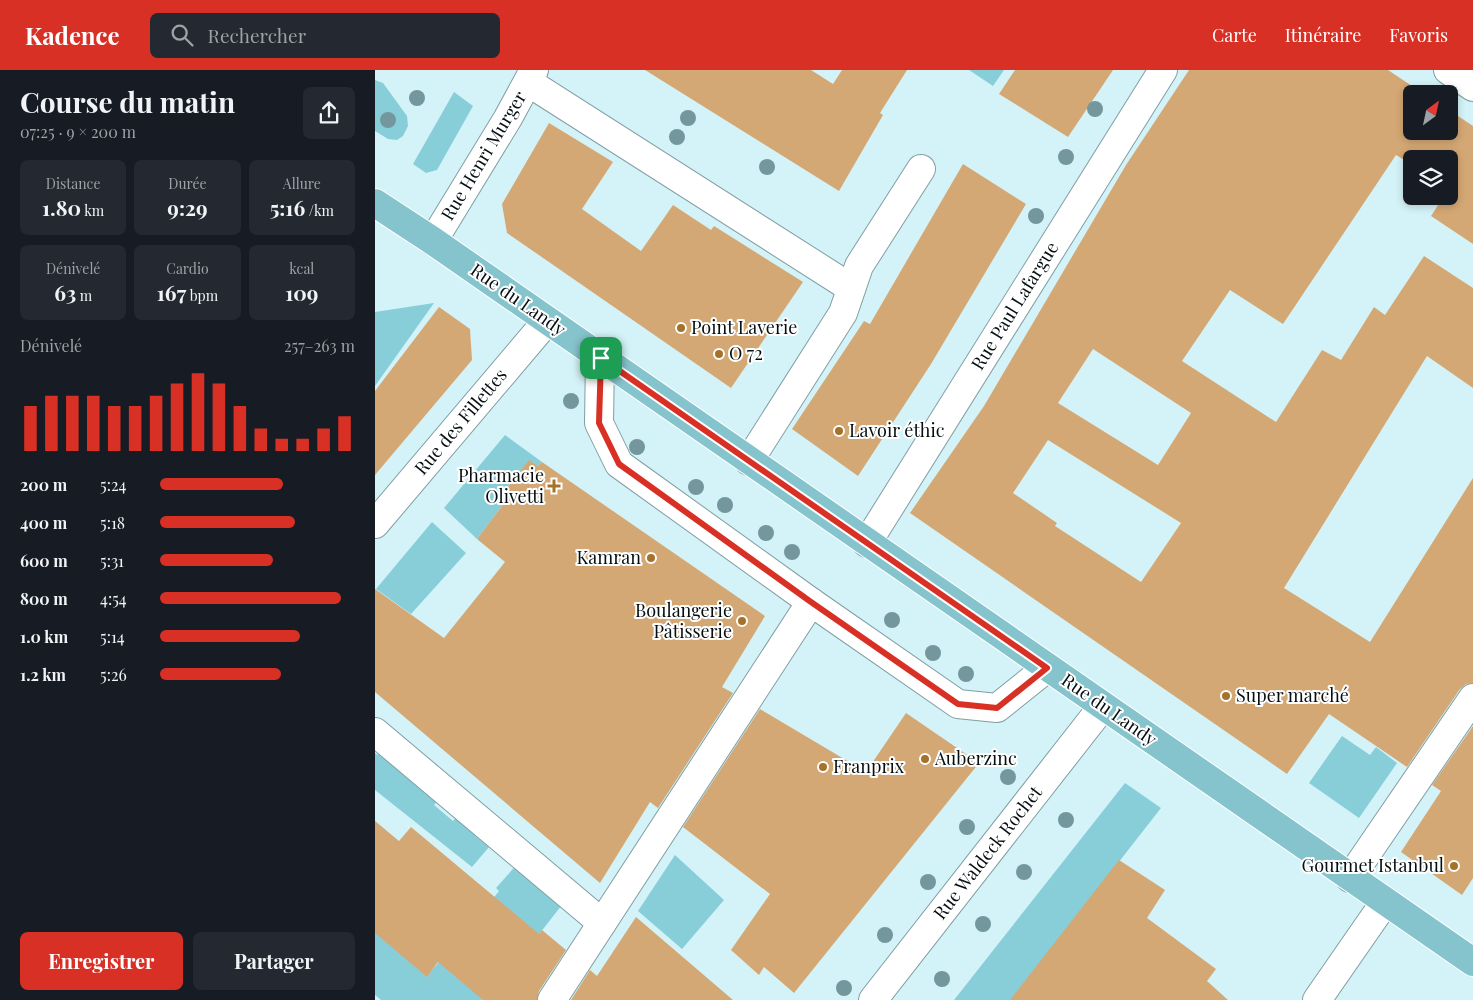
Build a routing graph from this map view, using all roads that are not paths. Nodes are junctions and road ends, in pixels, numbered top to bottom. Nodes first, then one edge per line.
1 (1163, 70) edge
2 (1448, 70) edge
3 (531, 76) edge
4 (1473, 87) edge
5 (921, 169) dead end
6 (375, 202) edge
7 (433, 241) junction
8 (851, 288) junction
9 (547, 320) junction
10 (601, 358) junction
11 (749, 460) junction
12 (375, 524) edge
13 (867, 543) junction
14 (811, 602) junction
15 (1047, 668) junction
16 (1473, 698) edge
17 (1103, 706) junction
18 (375, 732) edge
19 (1350, 878) junction
20 (1385, 902) junction
21 (602, 923) junction
22 (1473, 962) edge
23 (553, 1000) edge
24 (873, 1000) edge
25 (1317, 1000) edge

1 - 13 street, Rue Paul Lafargue
2 - 4 street
3 - 7 street, Rue Henri Murger
3 - 8 street
5 - 8 street
6 - 7 main road, Rue du Landy
7 - 9 main road, Rue du Landy
8 - 11 street
9 - 10 main road, Rue du Landy
9 - 12 street, Rue des Fillettes
10 - 11 main road, Rue du Landy
10 - 14 street
11 - 13 main road, Rue du Landy
13 - 15 main road, Rue du Landy
14 - 15 street
14 - 21 street
15 - 17 main road, Rue du Landy
16 - 19 street
17 - 19 main road, Rue du Landy
17 - 24 street, Rue Waldeck Rochet
18 - 21 street
19 - 20 main road, Rue du Landy
20 - 22 main road, Rue du Landy
20 - 25 street
21 - 23 street

